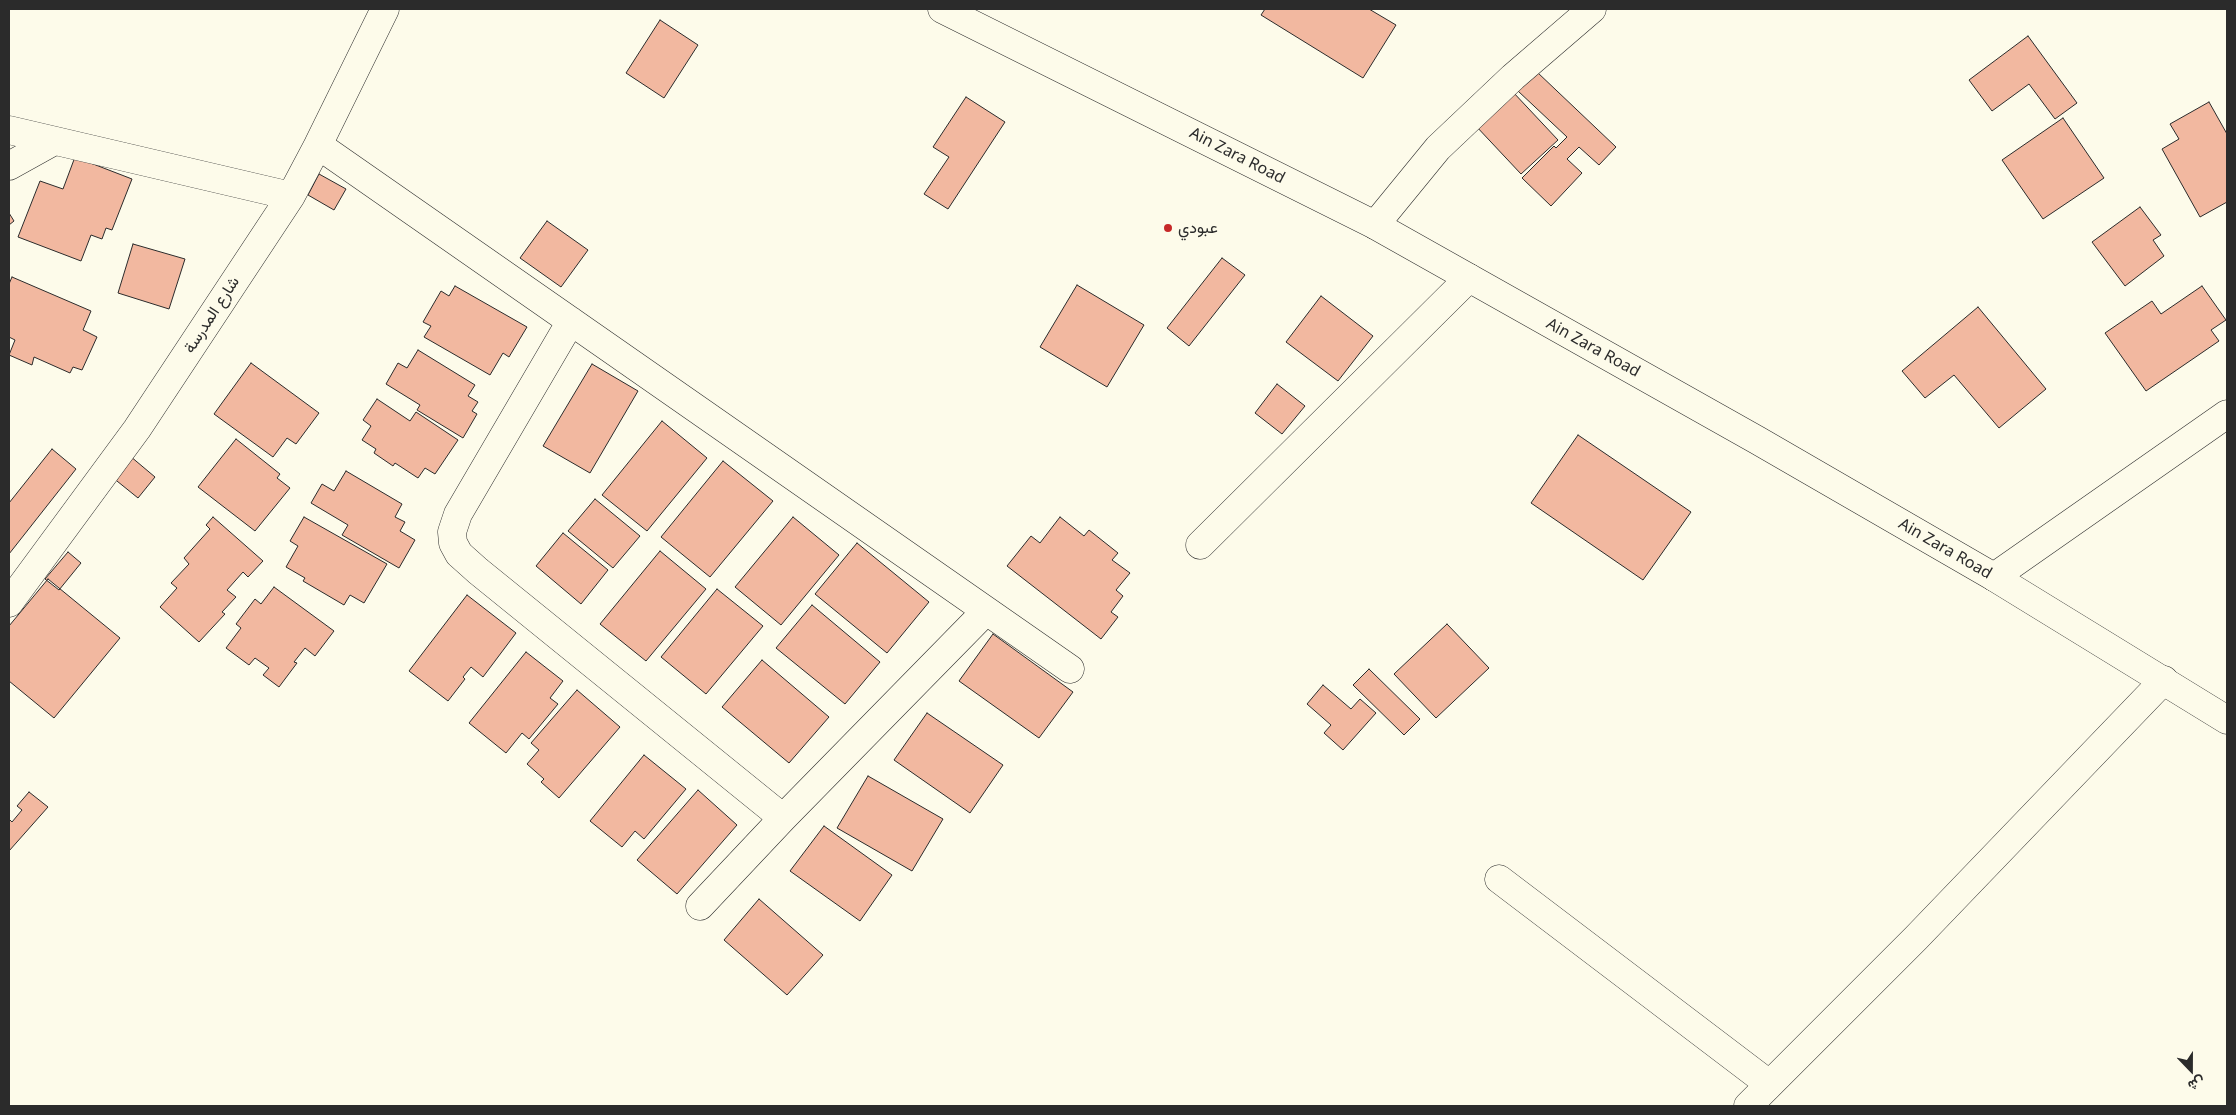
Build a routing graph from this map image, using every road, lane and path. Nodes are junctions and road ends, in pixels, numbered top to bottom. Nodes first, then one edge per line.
1 (385, 9) edge
2 (942, 9) edge
3 (1592, 9) edge
4 (9, 130) edge
5 (54, 141) junction
6 (318, 145) junction
7 (9, 166) edge
8 (291, 196) junction
9 (1375, 225) junction
10 (1469, 278) junction
11 (571, 321) junction
12 (2227, 414) edge
13 (1200, 545) dead end
14 (1994, 577) junction
15 (9, 603) edge
16 (986, 610) junction
17 (1070, 669) dead end
18 (2164, 680) junction
19 (2227, 720) edge
20 (783, 818) junction
21 (1499, 879) dead end
22 (700, 906) dead end
23 (1768, 1084) junction
24 (1748, 1106) edge

1 - 6 street, شارع المدرسة
2 - 9 street, Ain Zara Road
3 - 9 street
4 - 5 street
5 - 7 street
5 - 8 street
6 - 8 street, شارع المدرسة
6 - 11 street
8 - 15 street, شارع المدرسة
9 - 10 street, Ain Zara Road
10 - 13 street
10 - 14 street, Ain Zara Road
11 - 16 street
11 - 20 street
12 - 14 street
14 - 18 street, Ain Zara Road
16 - 17 street
16 - 20 street
18 - 19 street, Ain Zara Road
18 - 23 street
20 - 22 street
21 - 23 street
23 - 24 street

